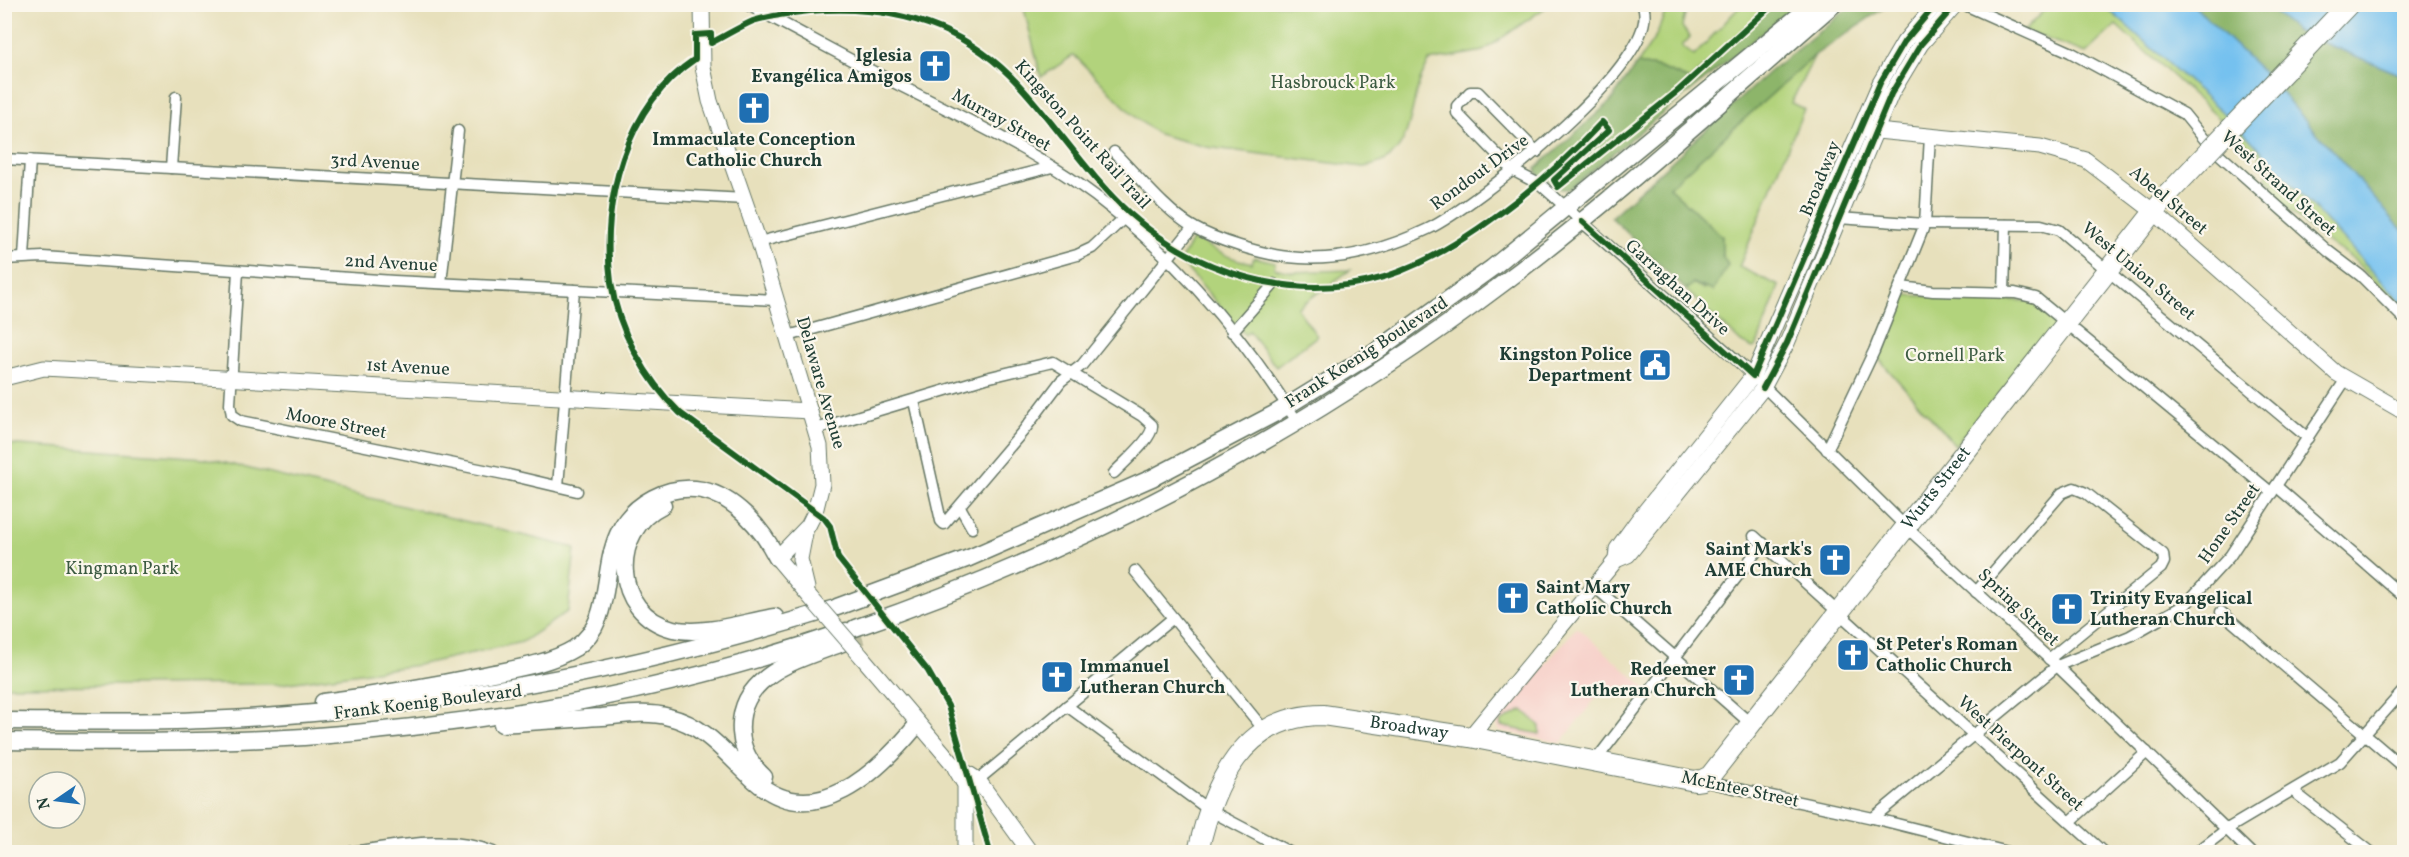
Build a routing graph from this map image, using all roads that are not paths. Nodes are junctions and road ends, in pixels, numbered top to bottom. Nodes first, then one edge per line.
1 (702, 4) edge
2 (746, 4) edge
3 (1642, 4) edge
4 (1813, 4) edge
5 (1834, 4) edge
6 (1936, 4) edge
7 (1956, 4) edge
8 (1963, 4) edge
9 (2349, 4) edge
10 (176, 97) dead end
11 (1867, 130) junction
12 (458, 131) dead end
13 (1930, 136) junction
14 (1114, 152) dead end
15 (1537, 152) junction
16 (4, 159) edge
17 (30, 160) junction
18 (1052, 167) junction
19 (171, 168) junction
20 (1512, 170) junction
21 (453, 184) junction
22 (745, 199) junction
23 (1567, 207) junction
24 (2154, 212) junction
25 (1838, 218) junction
26 (1123, 219) junction
27 (1582, 221) junction
28 (1925, 224) junction
29 (2006, 225) junction
30 (1193, 227) junction
31 (759, 242) junction
32 (24, 257) junction
33 (4, 259) edge
34 (1167, 260) junction
35 (2107, 269) junction
36 (238, 272) junction
37 (441, 283) junction
38 (1274, 284) dead end
39 (1901, 287) junction
40 (574, 290) junction
41 (2004, 293) junction
42 (776, 300) junction
43 (2404, 319) edge
44 (2065, 324) junction
45 (1232, 332) junction
46 (788, 336) junction
47 (1072, 372) junction
48 (4, 378) edge
49 (232, 379) junction
50 (2346, 379) junction
51 (1758, 382) junction
52 (565, 396) junction
53 (914, 401) junction
54 (1286, 405) junction
55 (810, 411) junction
56 (2404, 412) edge
57 (1298, 423) junction
58 (816, 429) junction
59 (2308, 438) junction
60 (1827, 450) junction
61 (1114, 473) dead end
62 (558, 486) junction
63 (2274, 489) junction
64 (577, 491) dead end
65 (960, 507) junction
66 (808, 526) junction
67 (1905, 526) junction
68 (972, 528) dead end
69 (777, 558) junction
70 (1134, 571) dead end
71 (1596, 588) junction
72 (1976, 592) junction
73 (810, 597) junction
74 (2404, 597) edge
75 (836, 606) junction
76 (1838, 611) junction
77 (2221, 612) dead end
78 (1173, 618) junction
79 (854, 633) junction
80 (1675, 658) junction
81 (2053, 663) junction
82 (2404, 690) edge
83 (1067, 706) junction
84 (4, 721) edge
85 (105, 722) junction
86 (1750, 723) junction
87 (917, 725) junction
88 (402, 728) junction
89 (1265, 731) junction
90 (1972, 734) junction
91 (2366, 736) junction
92 (1470, 737) junction
93 (4, 741) edge
94 (2147, 752) junction
95 (1596, 760) junction
96 (952, 764) junction
97 (2404, 768) edge
98 (978, 780) junction
99 (1702, 780) junction
100 (2293, 791) junction
101 (1209, 810) junction
102 (1873, 818) junction
103 (2070, 822) junction
104 (2227, 829) junction
105 (351, 852) edge
106 (493, 852) edge
107 (965, 852) edge
108 (1030, 852) edge
109 (1198, 852) edge
110 (1289, 852) edge
111 (2008, 852) edge
112 (2103, 852) edge
113 (2197, 852) edge
114 (2250, 852) edge
115 (2371, 852) edge

1 - 22 street, Delaware Avenue
2 - 18 street, Murray Street
3 - 15 street, Rondout Drive
4 - 23 main road, Frank Koenig Boulevard
5 - 27 main road, Frank Koenig Boulevard
6 - 11 street, Broadway
7 - 11 street, Broadway
8 - 43 street, West Strand Street
9 - 24 highway, Wurts Street, bridge
10 - 19 street
11 - 13 street, Abeel Street
11 - 25 street, Broadway
11 - 51 street, Broadway
12 - 21 street
13 - 24 street, Abeel Street
13 - 28 street
14 - 30 street, Rondout Drive
15 - 20 street, Rondout Drive
15 - 20 street, Garraghan Drive
16 - 17 street, 3rd Avenue
17 - 19 street, 3rd Avenue
17 - 32 street
18 - 26 street, Murray Street
18 - 31 street
19 - 21 street, 3rd Avenue
20 - 23 street, Garraghan Drive
20 - 30 street, Rondout Drive
21 - 22 street, 3rd Avenue
21 - 37 street
22 - 31 street, Delaware Avenue
23 - 27 street, Garraghan Drive
23 - 54 main road, Frank Koenig Boulevard
24 - 35 highway, Wurts Street
24 - 50 street, Abeel Street
25 - 28 street, West Union Street
25 - 51 street, Broadway
26 - 34 street, Murray Street
26 - 46 street
27 - 51 street, Garraghan Drive
27 - 57 main road, Frank Koenig Boulevard
28 - 29 street, West Union Street
28 - 39 street
29 - 35 street, West Union Street
29 - 41 street
30 - 34 street
31 - 42 street, Delaware Avenue
32 - 33 street, 2nd Avenue
32 - 36 street, 2nd Avenue
34 - 45 street, Murray Street
34 - 47 street
35 - 44 highway, Wurts Street
35 - 59 street, West Union Street
36 - 37 street, 2nd Avenue
36 - 49 street, Moore Street
37 - 40 street, 2nd Avenue
38 - 45 street
39 - 41 street
39 - 60 street
40 - 42 street, 2nd Avenue
40 - 52 street
41 - 44 street
42 - 46 street, Delaware Avenue
44 - 63 street
44 - 67 highway, Wurts Street
45 - 54 street, Murray Street
46 - 55 street, Delaware Avenue
47 - 53 street
47 - 61 street
47 - 65 street
48 - 49 street, 1st Avenue
49 - 52 street, 1st Avenue
49 - 62 street, Moore Street
50 - 56 street, Abeel Street
50 - 59 street, Hone Street
51 - 60 street, Spring Street
51 - 71 street, Broadway
52 - 55 street, 1st Avenue
52 - 62 street
53 - 58 street
53 - 65 street
54 - 57 street, Murray Street
54 - 75 main road, Frank Koenig Boulevard
55 - 58 street, Delaware Avenue
57 - 79 main road, Frank Koenig Boulevard
58 - 66 street, Delaware Avenue
59 - 63 street, Hone Street
60 - 67 street, Spring Street
62 - 64 street, Moore Street
63 - 74 street
63 - 81 street, Hone Street
65 - 68 street
66 - 69 street, Delaware Avenue
66 - 73 street
67 - 72 street, Spring Street
67 - 76 highway, Wurts Street
69 - 73 street
69 - 75 main road
69 - 85 main road
70 - 78 street
71 - 80 street
71 - 92 street, Broadway
72 - 81 street, Spring Street
72 - 81 street
73 - 87 street, bridge
75 - 85 main road, Frank Koenig Boulevard
76 - 80 street, West Pierpont Street
76 - 86 highway, Wurts Street
76 - 90 street, West Pierpont Street
77 - 91 street
78 - 83 street
78 - 89 street
79 - 87 main road
79 - 88 main road, Frank Koenig Boulevard
80 - 86 street
80 - 95 street
81 - 90 street, Hone Street
81 - 94 street, Spring Street
82 - 91 street
83 - 98 street
83 - 101 street
84 - 85 main road, Frank Koenig Boulevard
86 - 99 highway, Wurts Street
87 - 88 main road
87 - 96 street
88 - 93 main road, Frank Koenig Boulevard
89 - 92 highway, Broadway
89 - 101 highway, Broadway
90 - 102 street, Hone Street
90 - 103 street, West Pierpont Street
91 - 97 street
91 - 100 street
92 - 95 highway, McEntee Street
94 - 103 street
94 - 104 street, Spring Street
95 - 99 highway, McEntee Street
96 - 98 street
96 - 107 street
98 - 108 street
99 - 102 street, McEntee Street
100 - 104 street
100 - 115 street
101 - 109 highway, Broadway
101 - 110 street
102 - 111 street, McEntee Street
103 - 112 street, West Pierpont Street
104 - 113 street
104 - 114 street, Spring Street
105 - 106 street

